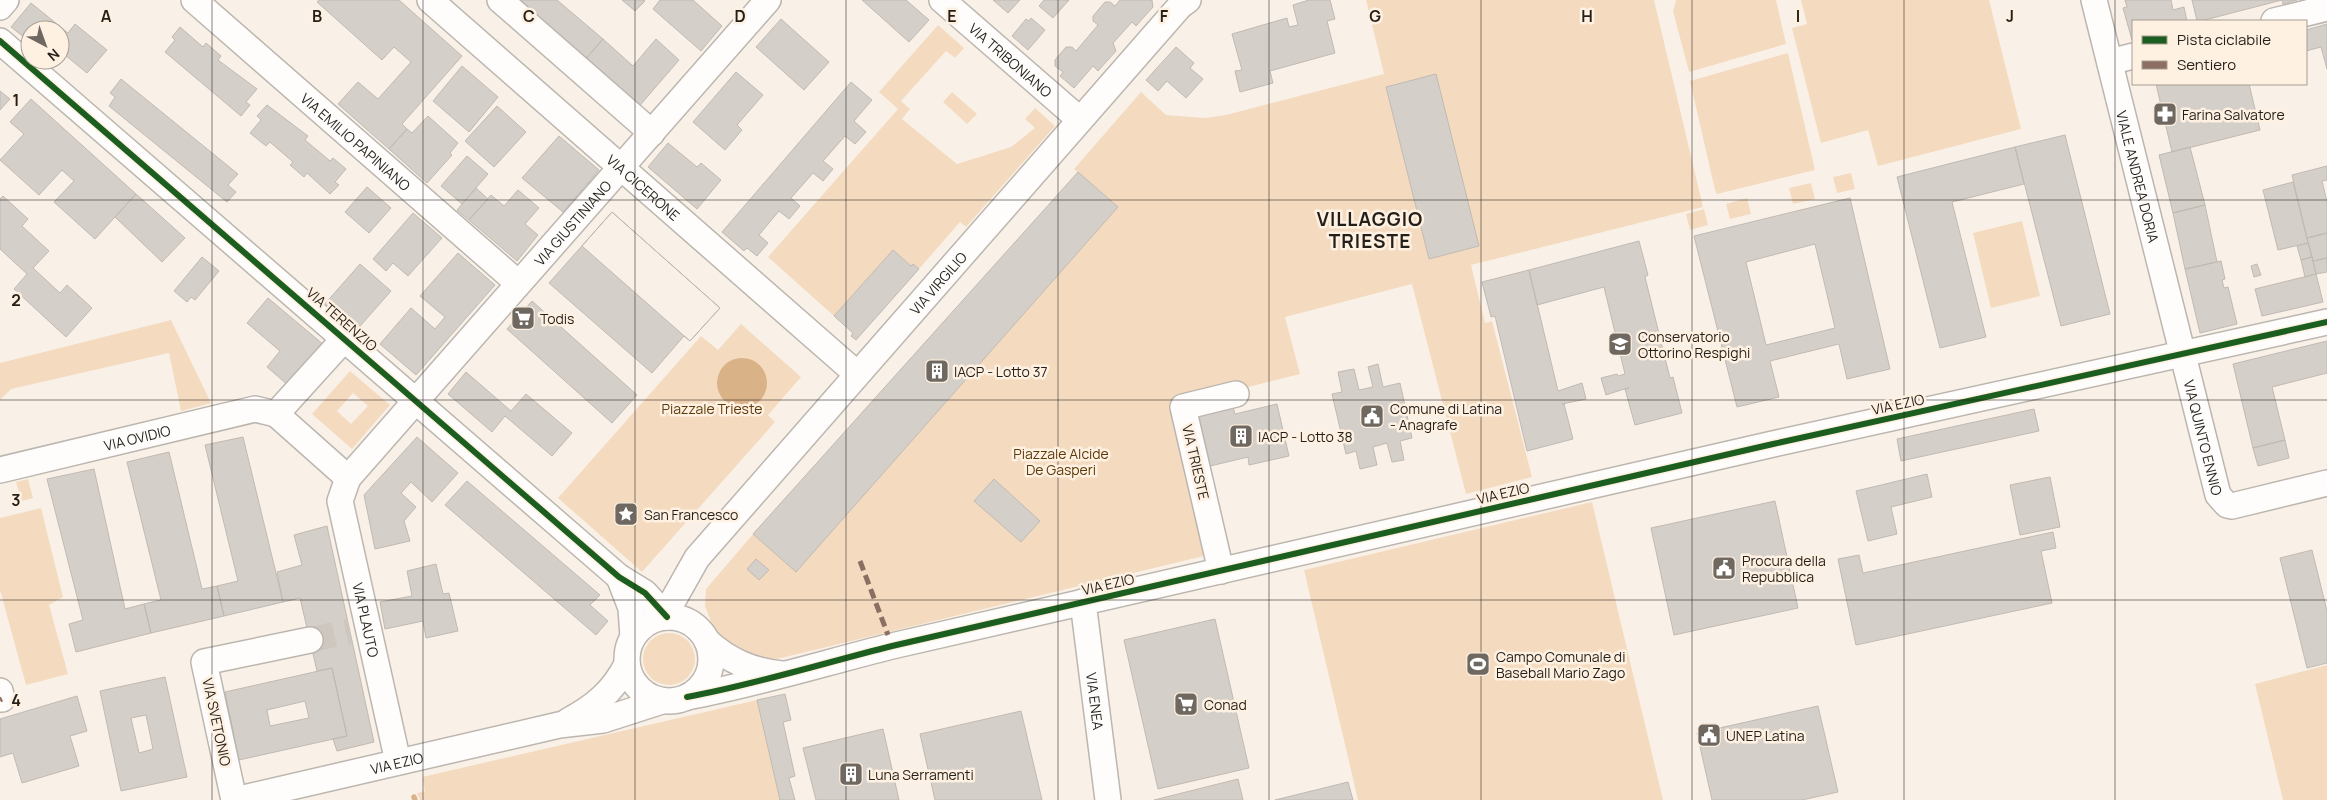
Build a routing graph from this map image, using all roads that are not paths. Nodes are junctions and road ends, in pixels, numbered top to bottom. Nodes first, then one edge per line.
1 (6, 0) edge
2 (194, 0) edge
3 (430, 0) edge
4 (500, 0) edge
5 (768, 0) edge
6 (942, 0) edge
7 (2094, 0) edge
8 (1183, 2) edge
9 (0, 7) edge
10 (2327, 8) edge
11 (2278, 20) edge
12 (0, 41) edge
13 (2122, 59) edge
14 (1079, 119) junction
15 (652, 133) junction
16 (622, 168) junction
17 (518, 283) junction
18 (2327, 322) edge
19 (345, 338) junction
20 (2182, 354) junction
21 (857, 374) junction
22 (1236, 394) dead end
23 (416, 400) junction
24 (276, 414) junction
25 (0, 470) edge
26 (348, 478) junction
27 (2327, 482) edge
28 (697, 558) junction
29 (1221, 571) junction
30 (619, 576) junction
31 (645, 593) junction
32 (1084, 602) junction
33 (667, 617) junction
34 (703, 636) junction
35 (633, 637) junction
36 (310, 640) tunnel mouth
37 (626, 664) junction
38 (782, 674) junction
39 (687, 697) junction
40 (662, 701) junction
41 (559, 726) junction
42 (398, 762) junction
43 (235, 800) edge
44 (1108, 800) edge

1 - 9 street
2 - 17 street, VIA EMILIO PAPINIANO
3 - 16 street, VIA CICERONE
4 - 15 street
5 - 15 street, VIA GIUSTINIANO
6 - 14 street, VIA TRIBONIANO
7 - 13 street, VIALE ANDREA DORIA
8 - 14 street, VIA VIRGILIO
10 - 11 street
12 - 19 street, VIA TERENZIO
13 - 20 street, VIALE ANDREA DORIA
14 - 21 street, VIA VIRGILIO
15 - 16 street, VIA GIUSTINIANO
16 - 17 street, VIA GIUSTINIANO
16 - 21 street, VIA CICERONE
17 - 23 street, VIA GIUSTINIANO
18 - 20 street, VIA EZIO
19 - 23 street, VIA TERENZIO
19 - 24 street
20 - 27 street, VIA QUINTO ENNIO
20 - 29 street, VIA EZIO
21 - 28 street, VIA VIRGILIO
22 - 29 street, VIA TRIESTE
23 - 26 street, VIA GIUSTINIANO
23 - 30 street, VIA TERENZIO
24 - 25 street, VIA OVIDIO
24 - 26 street
26 - 42 street, VIA PLAUTO
28 - 31 street, VIA VIRGILIO
28 - 33 street, VIA VIRGILIO
28 - 34 street
29 - 32 street, VIA EZIO
30 - 31 street, VIA TERENZIO
30 - 35 street, VIA TERENZIO
31 - 33 street, VIA TERENZIO
32 - 38 street, VIA EZIO
32 - 44 street, VIA ENEA
33 - 34 street
33 - 35 street
34 - 38 street, VIA EZIO
34 - 39 street
35 - 37 street
36 - 43 street, VIA SVETONIO
37 - 40 street
37 - 41 street, VIA EZIO
38 - 39 street, VIA EZIO
39 - 40 street
40 - 41 street, VIA EZIO
41 - 42 street, VIA EZIO
42 - 43 street, VIA EZIO

